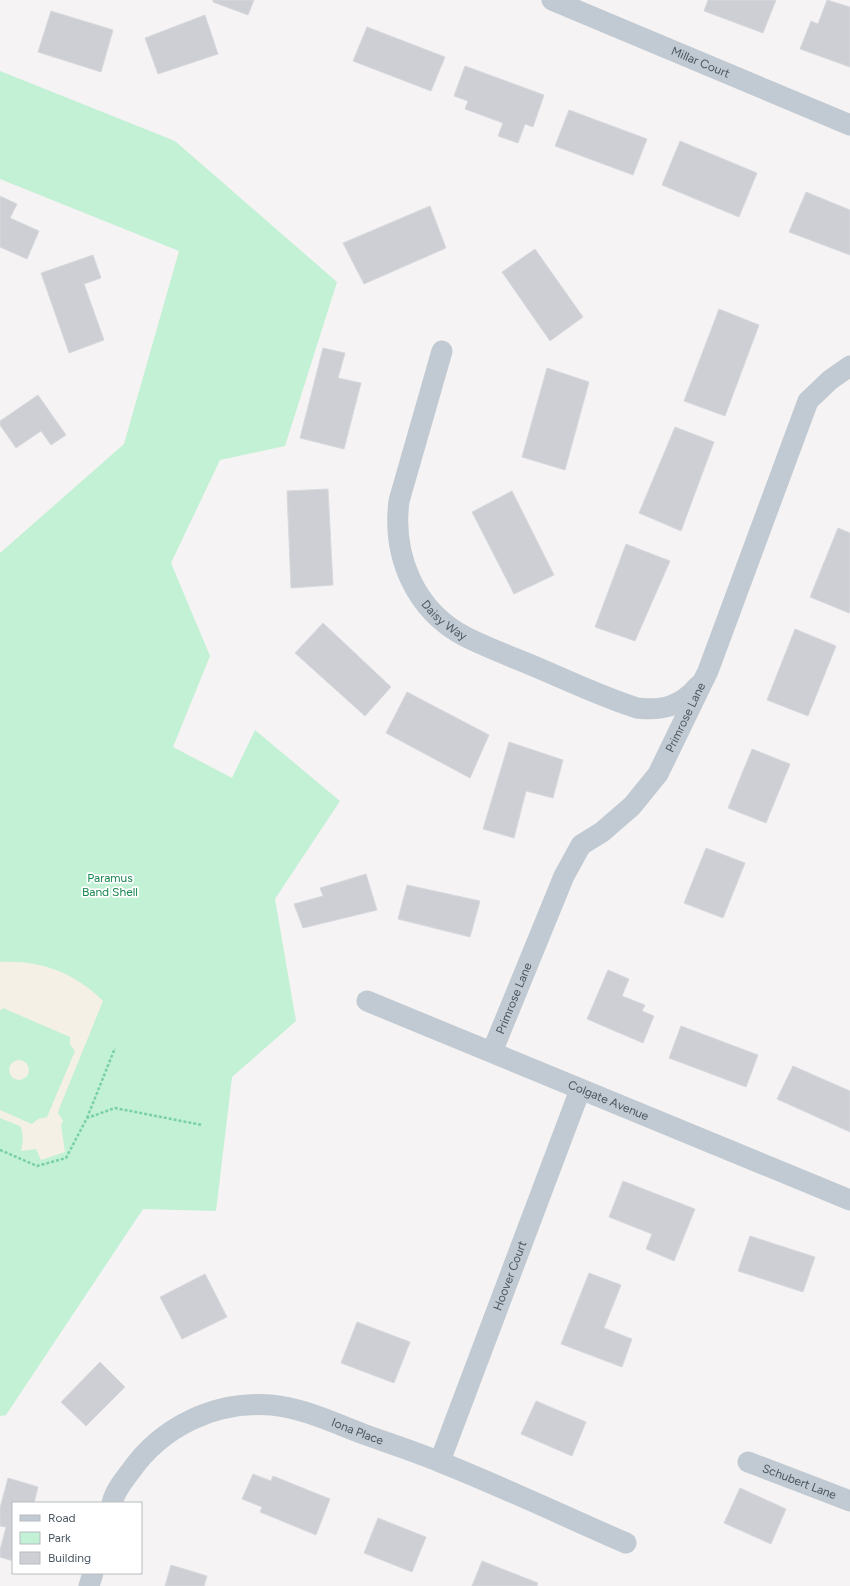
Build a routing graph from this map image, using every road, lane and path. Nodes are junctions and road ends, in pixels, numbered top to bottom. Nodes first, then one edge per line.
1 (552, 0) edge
2 (850, 125) edge
3 (442, 351) dead end
4 (850, 366) edge
5 (704, 679) junction
6 (367, 1001) dead end
7 (114, 1048) dead end
8 (492, 1052) junction
9 (580, 1090) junction
10 (87, 1118) junction
11 (202, 1125) dead end
12 (0, 1150) edge
13 (850, 1200) edge
14 (440, 1461) junction
15 (748, 1462) dead end
16 (850, 1501) edge
17 (112, 1502) edge
18 (626, 1543) dead end
19 (93, 1574) edge
20 (89, 1586) edge

1 - 2 street, Millar Court
3 - 5 street, Daisy Way
4 - 5 street, Primrose Lane
5 - 8 street, Primrose Lane
6 - 8 street, Colgate Avenue
7 - 10 path
8 - 9 street, Colgate Avenue
9 - 13 street, Colgate Avenue
9 - 14 street, Hoover Court
10 - 11 path
10 - 12 path
14 - 17 street, Iona Place
14 - 18 street, Iona Place
15 - 16 street, Schubert Lane
19 - 20 street

